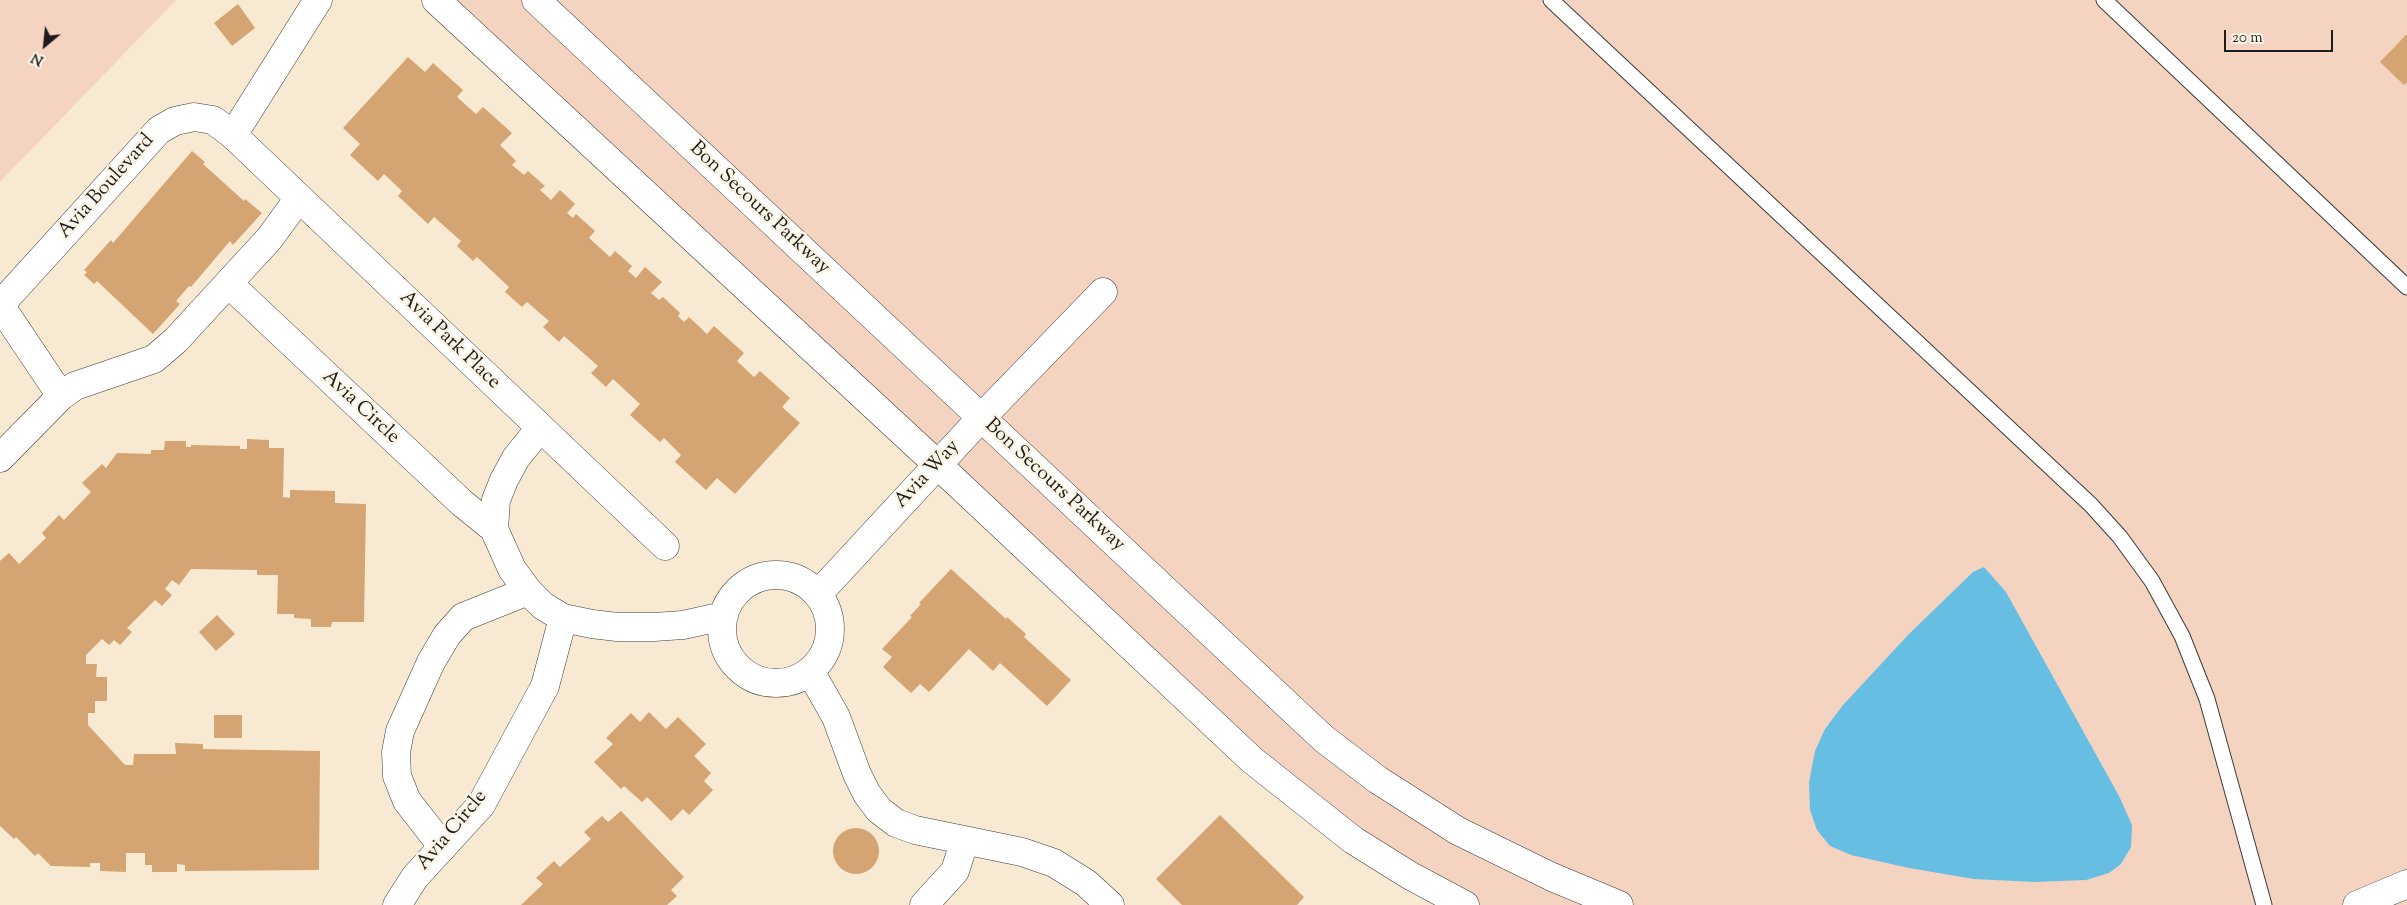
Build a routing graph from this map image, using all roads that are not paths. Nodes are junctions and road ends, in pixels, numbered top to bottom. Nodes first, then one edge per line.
1 (318, 0) edge
2 (436, 0) edge
3 (536, 0) edge
4 (1551, 0) edge
5 (2104, 0) edge
6 (233, 135) junction
7 (299, 198) junction
8 (229, 284) junction
9 (2407, 286) edge
10 (1103, 292) dead end
11 (0, 305) edge
12 (61, 396) junction
13 (982, 417) junction
14 (540, 428) junction
15 (0, 458) edge
16 (938, 465) junction
17 (494, 529) junction
18 (665, 546) dead end
19 (528, 591) junction
20 (818, 594) junction
21 (724, 616) junction
22 (563, 618) junction
23 (810, 671) junction
24 (965, 840) junction
25 (443, 847) junction
26 (2407, 884) edge
27 (397, 905) edge
28 (924, 905) edge
29 (1110, 905) edge
30 (1465, 905) edge
31 (1619, 905) edge
32 (2264, 905) edge
33 (2357, 905) edge

1 - 6 street
2 - 16 street
3 - 13 street, Bon Secours Parkway
4 - 32 lane
5 - 9 lane
6 - 7 street, Avia Park Place
6 - 11 street, Avia Boulevard
7 - 8 street
7 - 14 street, Avia Park Place
8 - 12 street
8 - 17 street, Avia Circle
10 - 13 street, Avia Way
11 - 12 street
12 - 15 street
13 - 16 street, Avia Way
13 - 31 street, Bon Secours Parkway
14 - 17 street, Avia Circle
14 - 18 street, Avia Park Place
16 - 20 street, Avia Way
16 - 30 street
17 - 19 street, Avia Circle
19 - 22 street, Avia Circle
19 - 25 street
20 - 21 street
20 - 23 street
21 - 22 street, Avia Circle
21 - 23 street
22 - 25 street, Avia Circle
23 - 24 street
24 - 28 street
24 - 29 street
25 - 27 street, Avia Circle
26 - 33 street

